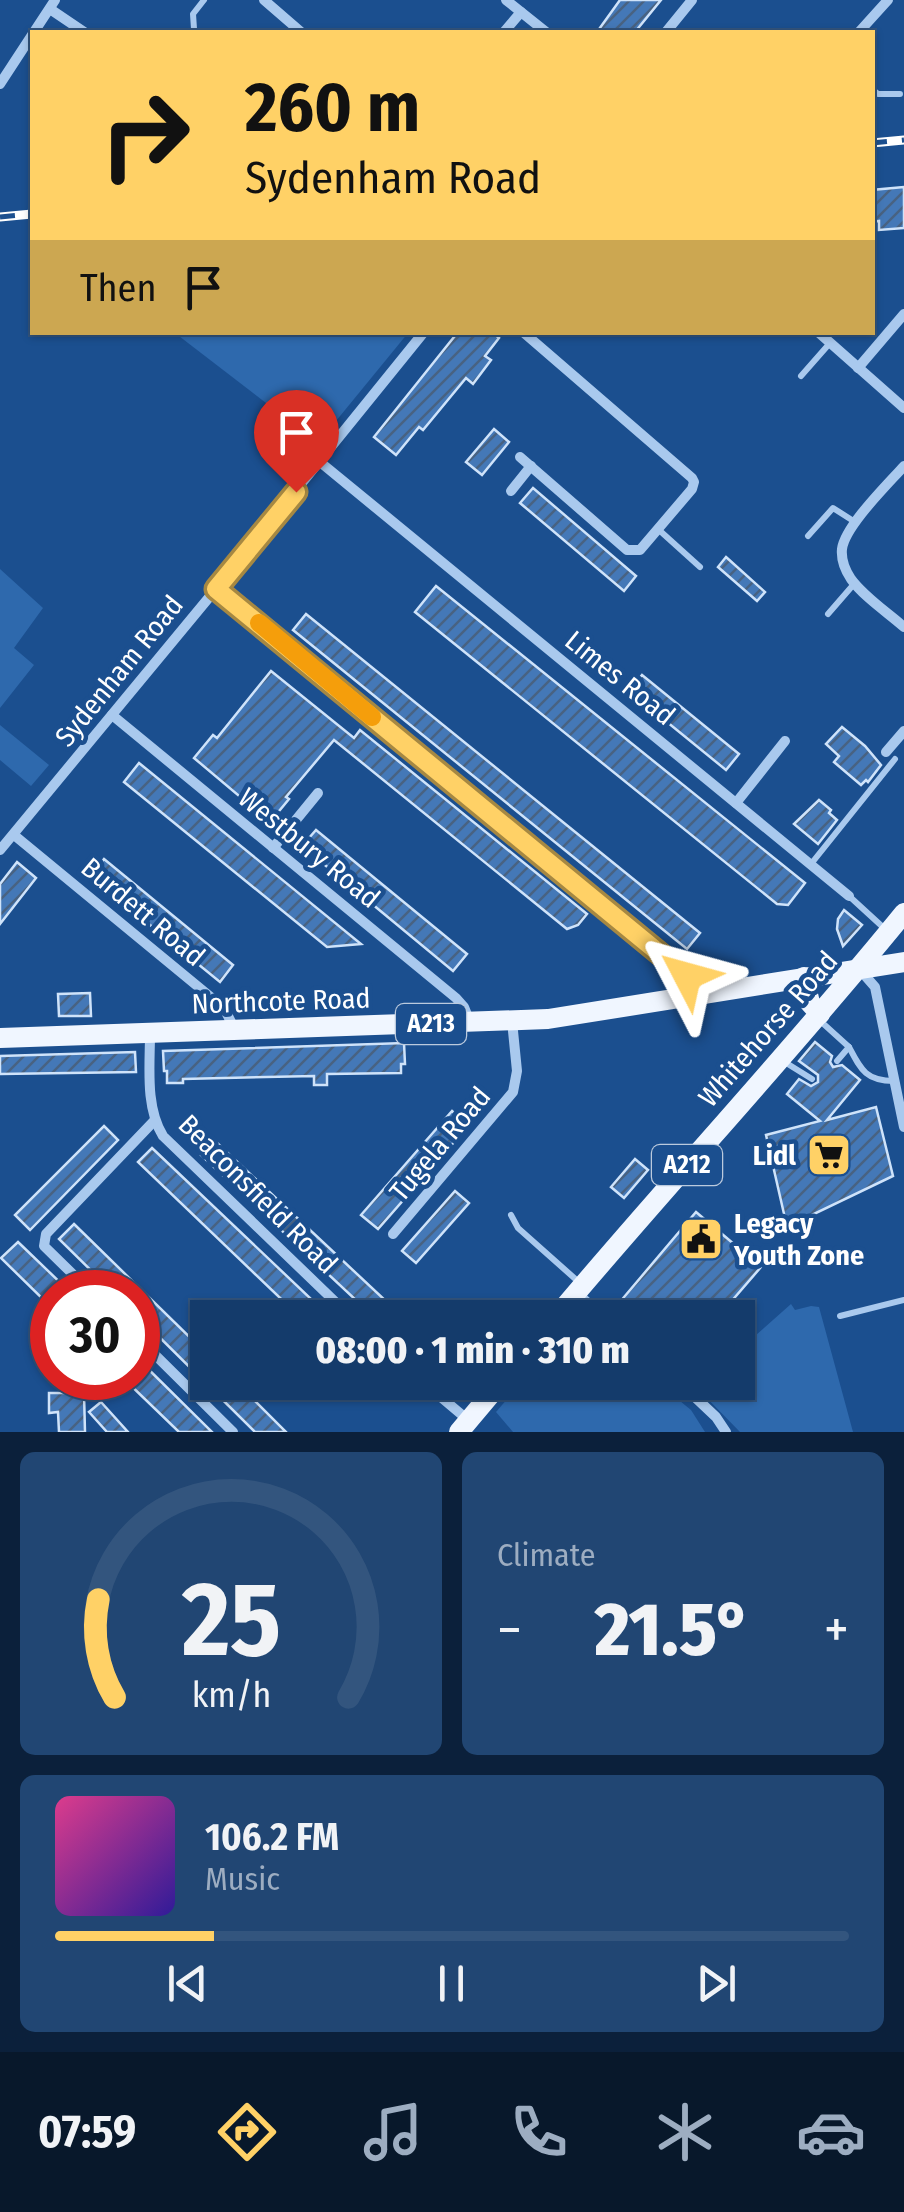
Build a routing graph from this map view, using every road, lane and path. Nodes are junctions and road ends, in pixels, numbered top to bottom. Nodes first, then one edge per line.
1 (204, 0) edge
2 (264, 0) edge
3 (506, 0) edge
4 (692, 0) edge
5 (888, 0) edge
6 (52, 4) edge
7 (520, 12) junction
8 (36, 30) edge
9 (82, 30) edge
10 (195, 30) edge
11 (294, 30) edge
12 (506, 30) edge
13 (543, 30) edge
14 (668, 30) edge
15 (861, 30) edge
16 (30, 39) edge
17 (0, 84) edge
18 (875, 92) edge
19 (900, 94) dead end
20 (904, 314) edge
21 (422, 335) edge
22 (526, 335) edge
23 (821, 335) edge
24 (830, 343) junction
25 (858, 368) junction
26 (801, 376) dead end
27 (904, 408) edge
28 (520, 457) dead end
29 (320, 462) junction
30 (531, 466) junction
31 (904, 466) edge
32 (511, 490) dead end
33 (856, 523) junction
34 (658, 529) junction
35 (808, 536) dead end
36 (700, 567) dead end
37 (854, 584) junction
38 (216, 589) junction
39 (828, 614) dead end
40 (904, 627) edge
41 (112, 715) junction
42 (902, 737) edge
43 (784, 741) dead end
44 (891, 756) joint
45 (318, 793) dead end
46 (736, 802) junction
47 (14, 834) junction
48 (272, 848) junction
49 (0, 850) edge
50 (811, 864) junction
51 (849, 896) joint
52 (904, 913) edge
53 (888, 933) junction
54 (904, 962) edge
55 (859, 968) junction
56 (804, 977) junction
57 (695, 996) junction
58 (818, 1016) junction
59 (512, 1021) junction
60 (471, 1023) junction
61 (235, 1030) junction
62 (150, 1033) junction
63 (0, 1038) edge
64 (849, 1047) junction
65 (779, 1059) junction
66 (838, 1061) dead end
67 (812, 1079) dead end
68 (894, 1081) junction
69 (155, 1120) junction
70 (904, 1127) edge
71 (511, 1215) dead end
72 (393, 1234) dead end
73 (69, 1270) edge
74 (579, 1289) junction
75 (333, 1300) edge
76 (570, 1300) edge
77 (588, 1300) edge
78 (904, 1300) edge
79 (840, 1316) dead end
80 (160, 1360) edge
81 (440, 1400) edge
82 (486, 1400) edge
83 (698, 1400) edge
84 (464, 1426) edge
85 (232, 1432) edge
86 (726, 1432) edge

1 - 10 lane
2 - 11 street
3 - 7 street
4 - 14 street
5 - 15 street
6 - 8 street
6 - 9 street
7 - 12 street
7 - 13 street
16 - 17 street
18 - 19 lane
20 - 25 street
21 - 29 street, Sydenham Road
22 - 34 street
23 - 24 street
24 - 25 street
24 - 26 lane
25 - 27 street
28 - 30 street
29 - 38 street, Sydenham Road
29 - 46 street, Limes Road
30 - 32 street
30 - 34 street
31 - 33 street
33 - 35 lane
33 - 37 street
34 - 36 lane
37 - 39 lane
37 - 40 street
38 - 41 street, Sydenham Road
38 - 57 street
41 - 47 street, Sydenham Road
41 - 48 street, Westbury Road
42 - 44 street
43 - 46 street
44 - 50 lane
45 - 48 street
46 - 50 street, Limes Road
47 - 49 street, Sydenham Road
47 - 61 street, Burdett Road
48 - 60 street, Westbury Road
50 - 51 street, Limes Road
51 - 53 lane, Limes Road
52 - 53 main road, Whitehorse Road / A212
53 - 55 main road, Whitehorse Road / A212
54 - 55 main road, A213
55 - 56 main road, Northcote Road / A213
55 - 58 main road, Whitehorse Road / A212
55 - 68 street
56 - 57 main road, Northcote Road / A213
56 - 58 main road
57 - 59 main road, Northcote Road / A213
58 - 64 lane
58 - 65 main road, Whitehorse Road / A212
59 - 60 main road, Northcote Road / A213
59 - 72 street, Tugela Road
60 - 61 main road, Northcote Road / A213
61 - 62 main road, Northcote Road / A213
62 - 63 main road, Northcote Road / A213
62 - 69 street, Beaconsfield Road
64 - 66 lane
64 - 68 lane
65 - 67 lane
65 - 74 main road, Whitehorse Road / A212
68 - 70 street
69 - 73 street
69 - 75 street, Beaconsfield Road
71 - 74 lane
74 - 76 main road, Whitehorse Road / A212
74 - 77 street
78 - 79 lane
80 - 85 street
81 - 84 street
82 - 84 main road
83 - 86 street

